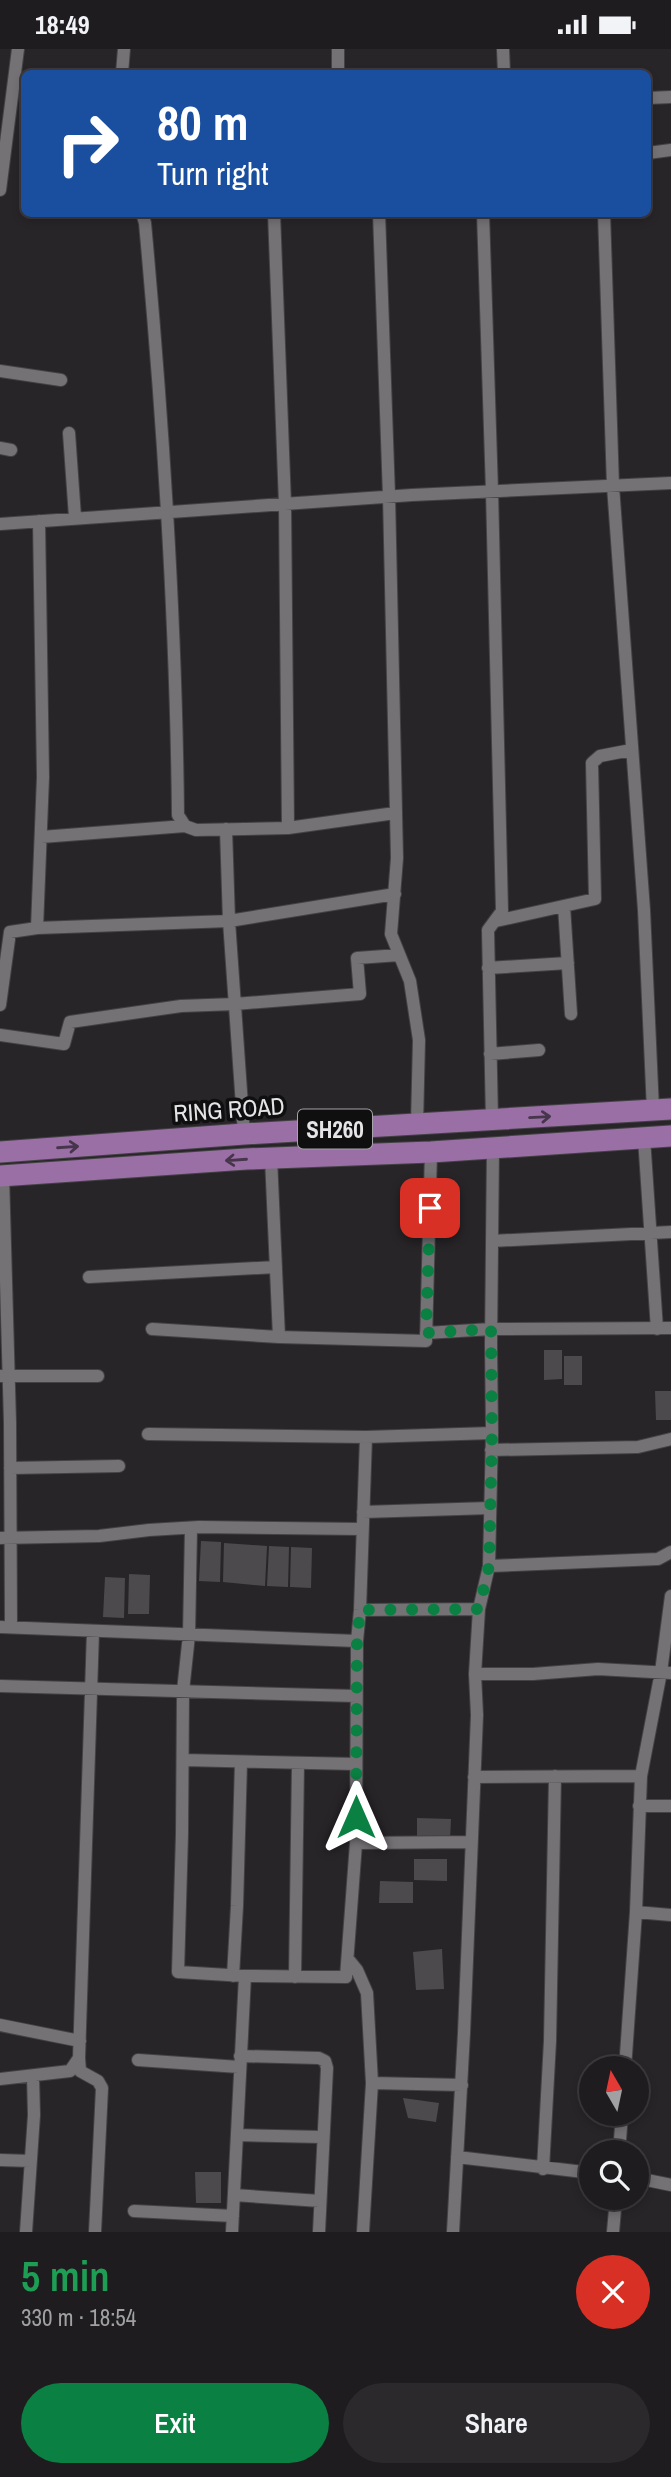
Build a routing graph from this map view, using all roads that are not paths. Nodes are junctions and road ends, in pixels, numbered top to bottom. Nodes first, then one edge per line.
1 (18, 49) edge
2 (124, 49) edge
3 (338, 49) edge
4 (503, 49) edge
5 (122, 70) edge
6 (338, 70) edge
7 (503, 70) edge
8 (671, 97) edge
9 (651, 98) edge
10 (671, 151) edge
11 (651, 153) edge
12 (0, 190) edge
13 (143, 217) edge
14 (274, 217) edge
15 (379, 217) edge
16 (483, 217) edge
17 (604, 217) edge
18 (0, 370) edge
19 (61, 380) dead end
20 (69, 433) dead end
21 (671, 483) edge
22 (613, 486) junction
23 (492, 491) junction
24 (389, 496) junction
25 (285, 503) junction
26 (167, 512) junction
27 (75, 517) junction
28 (39, 521) junction
29 (0, 524) edge
30 (632, 750) junction
31 (395, 813) junction
32 (185, 826) junction
33 (288, 828) junction
34 (226, 829) junction
35 (41, 837) junction
36 (394, 894) junction
37 (564, 906) junction
38 (229, 921) junction
39 (496, 921) junction
40 (37, 929) junction
41 (399, 955) junction
42 (568, 963) junction
43 (488, 968) junction
44 (0, 1005) edge
45 (235, 1005) junction
46 (571, 1014) dead end
47 (0, 1035) edge
48 (539, 1050) dead end
49 (490, 1053) junction
50 (662, 1110) edge
51 (492, 1120) junction
52 (417, 1124) junction
53 (244, 1134) junction
54 (671, 1136) edge
55 (644, 1138) junction
56 (493, 1146) junction
57 (0, 1151) edge
58 (431, 1151) junction
59 (271, 1158) junction
60 (2, 1176) edge
61 (671, 1232) edge
62 (651, 1233) junction
63 (492, 1241) junction
64 (276, 1267) junction
65 (89, 1277) dead end
66 (671, 1328) edge
67 (152, 1329) dead end
68 (491, 1329) junction
69 (657, 1329) junction
70 (426, 1333) junction
71 (279, 1338) junction
72 (4, 1376) edge
73 (98, 1376) dead end
74 (492, 1433) junction
75 (148, 1434) dead end
76 (366, 1437) junction
77 (671, 1439) edge
78 (491, 1450) junction
79 (7, 1464) edge
80 (119, 1466) dead end
81 (490, 1508) junction
82 (363, 1512) junction
83 (191, 1528) junction
84 (362, 1529) junction
85 (5, 1538) edge
86 (671, 1552) edge
87 (489, 1566) junction
88 (671, 1596) edge
89 (479, 1609) junction
90 (360, 1610) junction
91 (6, 1627) edge
92 (93, 1631) junction
93 (189, 1635) junction
94 (357, 1641) junction
95 (666, 1673) edge
96 (475, 1674) junction
97 (0, 1686) edge
98 (93, 1689) junction
99 (183, 1691) junction
100 (356, 1696) junction
101 (184, 1760) junction
102 (241, 1762) junction
103 (298, 1764) junction
104 (356, 1765) junction
105 (555, 1776) junction
106 (641, 1776) junction
107 (474, 1777) junction
108 (639, 1806) junction
109 (671, 1806) edge
110 (470, 1842) junction
111 (356, 1843) junction
112 (636, 1912) junction
113 (671, 1915) edge
114 (348, 1959) junction
115 (239, 1976) junction
116 (295, 1977) junction
117 (0, 2025) edge
118 (80, 2041) junction
119 (626, 2056) edge
120 (79, 2058) junction
121 (138, 2060) dead end
122 (239, 2061) junction
123 (33, 2076) junction
124 (0, 2079) edge
125 (372, 2083) junction
126 (461, 2085) junction
127 (237, 2134) junction
128 (322, 2137) junction
129 (457, 2157) junction
130 (0, 2160) edge
131 (31, 2161) junction
132 (543, 2169) junction
133 (579, 2172) edge
134 (649, 2180) edge
135 (671, 2185) edge
136 (234, 2195) junction
137 (320, 2201) junction
138 (615, 2210) edge
139 (134, 2211) dead end
140 (233, 2216) junction
141 (26, 2232) edge
142 (95, 2232) edge
143 (232, 2232) edge
144 (319, 2232) edge
145 (363, 2232) edge
146 (453, 2232) edge
147 (613, 2232) edge

1 - 12 street
2 - 5 street
3 - 6 street
4 - 7 street
8 - 9 street
10 - 11 street
13 - 26 street
14 - 25 street
15 - 24 street
16 - 23 street
17 - 22 street
18 - 19 street
20 - 27 street
21 - 22 street
22 - 23 street
22 - 30 street
23 - 24 street
23 - 39 street
24 - 25 street
24 - 31 street
25 - 26 street
25 - 33 street
26 - 27 street
26 - 32 street
27 - 28 street
28 - 29 street
28 - 35 street
30 - 37 street
30 - 50 street
31 - 33 street
31 - 36 street
32 - 34 street
32 - 35 street
33 - 34 street
34 - 38 street
35 - 40 street
36 - 38 street
36 - 41 street
37 - 39 street
37 - 42 street
38 - 40 street
38 - 45 street
39 - 43 street
40 - 44 street
41 - 45 street
41 - 52 street
42 - 43 street
42 - 46 street
43 - 49 street
45 - 47 street
45 - 53 street
48 - 49 street
49 - 51 street
51 -> 50 highway, RING ROAD / SH260
51 - 52 highway, RING ROAD / SH260
52 - 53 highway, RING ROAD / SH260
57 -> 53 highway, RING ROAD / SH260
54 - 55 highway, RING ROAD / SH260
55 - 56 highway, RING ROAD / SH260
55 - 62 street
56 - 58 highway, RING ROAD / SH260
56 - 63 street
58 - 59 highway, RING ROAD / SH260
58 - 70 street
59 -> 60 highway, RING ROAD / SH260
59 - 64 street
60 - 72 street
61 - 62 street
62 - 63 street
62 - 69 street
63 - 68 street
64 - 65 street
64 - 71 street
66 - 69 street
67 - 71 street
68 - 69 street
68 - 70 street
68 - 74 street
70 - 71 street
72 - 73 street
72 - 79 street
74 - 76 street
74 - 78 street
75 - 76 street
76 - 82 street
77 - 78 street
78 - 81 street
79 - 80 street
79 - 85 street
81 - 82 street
81 - 87 street
82 - 84 street
83 - 84 street
83 - 85 street
83 - 93 street
84 - 90 street
85 - 91 street
86 - 87 street
87 - 89 street
88 - 95 street
89 - 90 street
89 - 96 street
90 - 94 street
91 - 92 street
92 - 93 street
92 - 98 street
93 - 94 street
93 - 99 street
94 - 100 street
95 - 96 street
95 - 106 street
96 - 107 street
97 - 98 street
98 - 99 street
98 - 118 street
99 - 100 street
99 - 101 street
100 - 104 street
101 - 102 street
101 - 115 street
102 - 103 street
102 - 115 street
103 - 104 street
103 - 116 street
104 - 111 street
105 - 106 street
105 - 107 street
105 - 132 street
106 - 108 street
107 - 110 street
108 - 109 street
108 - 112 street
110 - 111 street
110 - 126 street
111 - 114 street
112 - 113 street
112 - 119 street
114 - 116 street
114 - 125 street
115 - 116 street
115 - 122 street
117 - 118 street
118 - 120 street
120 - 123 street
120 - 142 street
121 - 122 street
122 - 127 street
122 - 128 street
123 - 124 street
123 - 131 street
125 - 126 street
125 - 145 street
126 - 129 street
127 - 128 street
127 - 136 street
128 - 137 street
129 - 132 street
129 - 146 street
130 - 131 street
131 - 141 street
132 - 133 street
134 - 135 street
136 - 137 street
136 - 140 street
137 - 144 street
138 - 147 street
139 - 140 street
140 - 143 street

